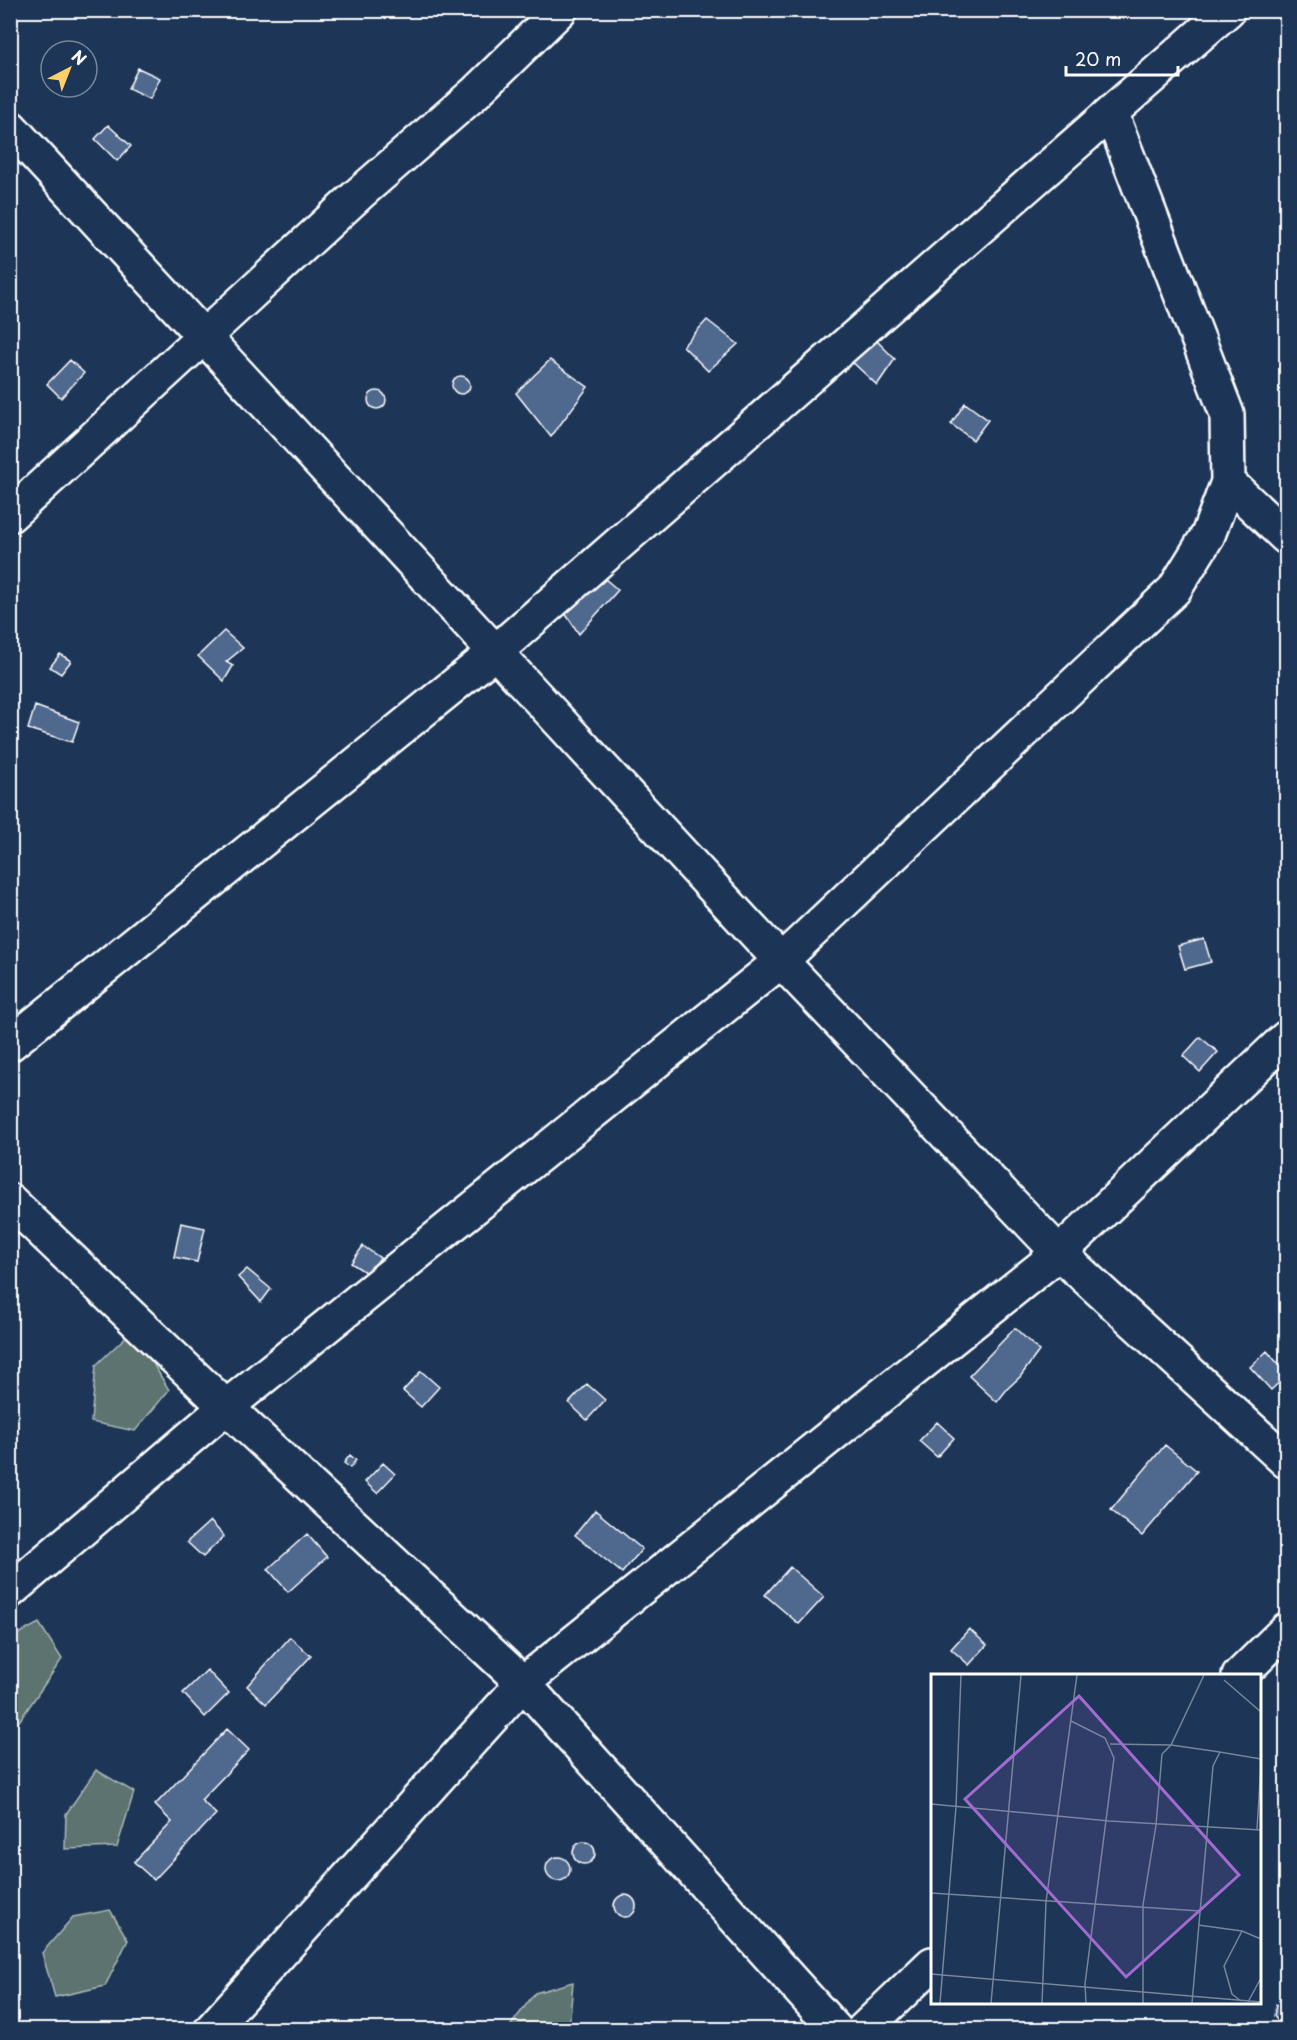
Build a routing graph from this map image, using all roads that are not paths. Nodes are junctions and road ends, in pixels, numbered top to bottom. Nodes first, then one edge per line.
1 (560, 10) edge
2 (1228, 10) edge
3 (1111, 113) junction
4 (10, 127) edge
5 (204, 338) junction
6 (1228, 482) junction
7 (10, 515) edge
8 (1287, 537) edge
9 (494, 653) junction
10 (781, 961) junction
11 (1287, 1038) edge
12 (10, 1044) edge
13 (10, 1201) edge
14 (1059, 1253) junction
15 (225, 1407) junction
16 (1287, 1461) edge
17 (10, 1591) edge
18 (1287, 1630) edge
19 (1241, 1674) edge
20 (523, 1683) junction
21 (931, 1966) edge
22 (211, 2030) edge
23 (836, 2030) edge
24 (863, 2030) edge

1 - 5 street
2 - 3 street
3 - 6 street
3 - 9 street
4 - 5 street
5 - 7 street
5 - 9 street
6 - 8 street
6 - 10 street
9 - 10 street
9 - 12 street
10 - 14 street
10 - 15 street
11 - 14 street
13 - 15 street
14 - 16 street
14 - 20 street
15 - 17 street
15 - 20 street
18 - 19 street
20 - 22 street
20 - 23 street
21 - 24 street

